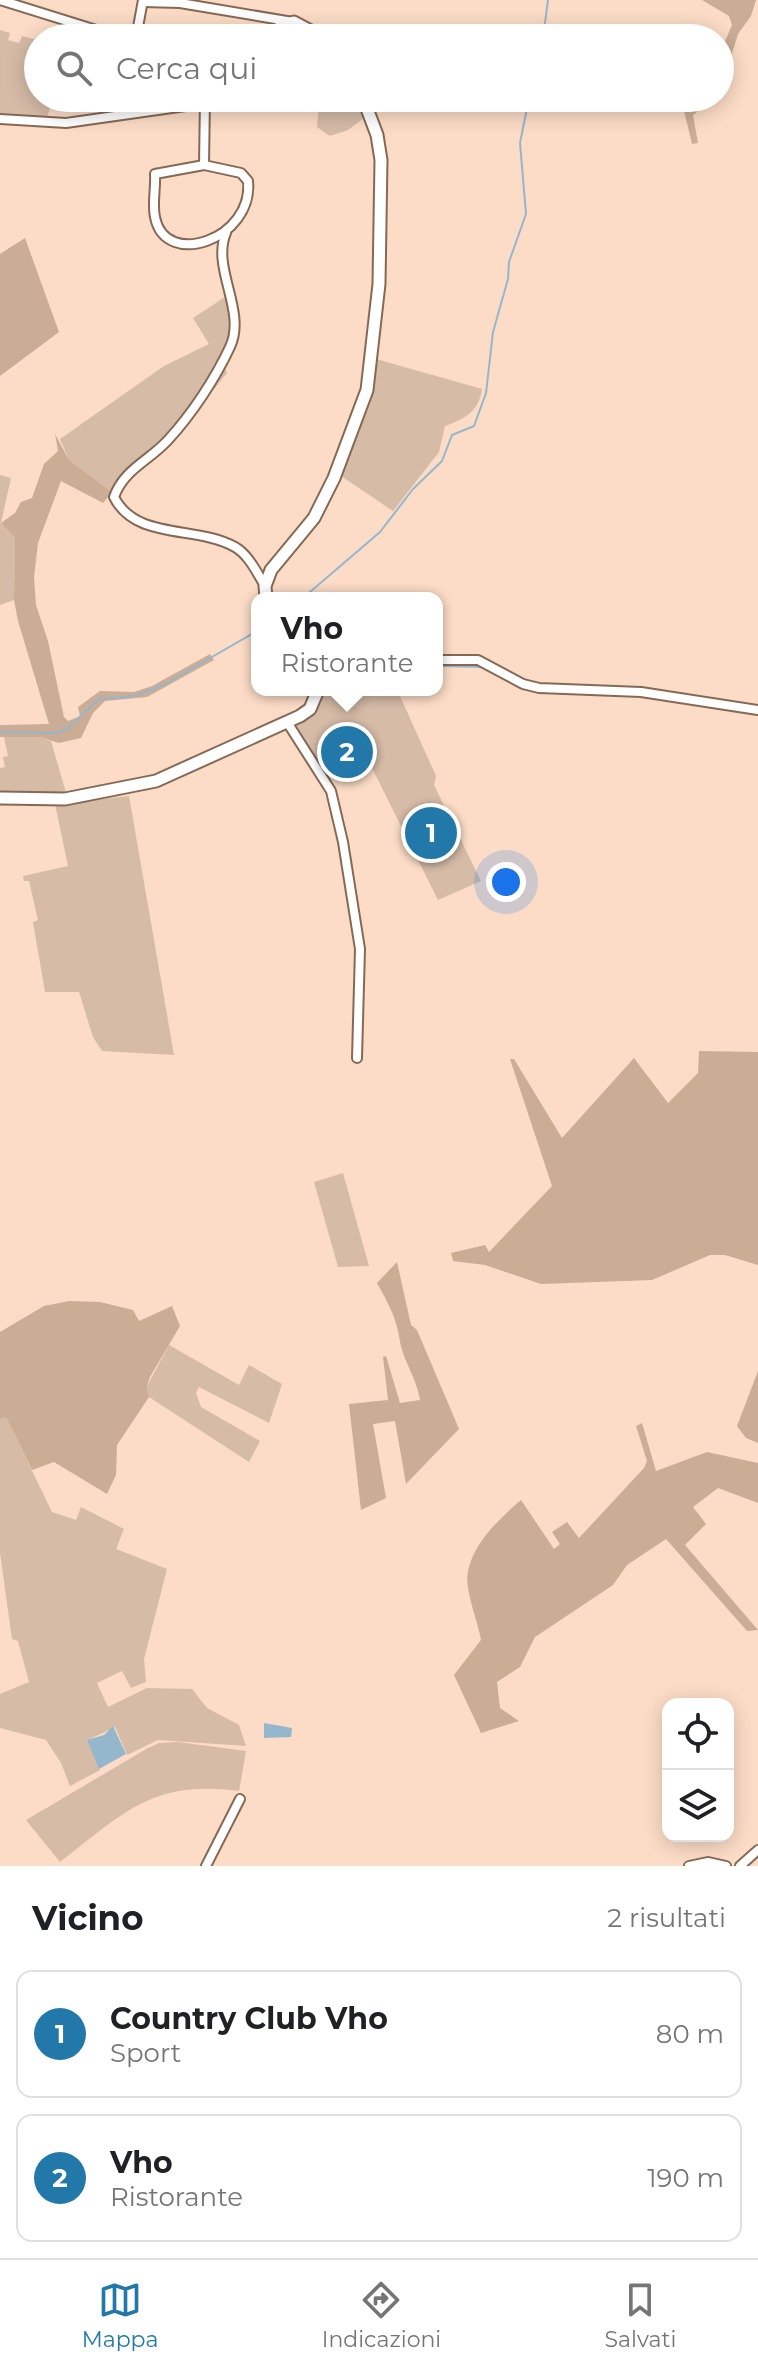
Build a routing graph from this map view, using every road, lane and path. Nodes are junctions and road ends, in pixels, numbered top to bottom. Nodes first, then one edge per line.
1 (0, 0) edge
2 (143, 1) edge
3 (294, 22) junction
4 (77, 24) edge
5 (139, 24) edge
6 (288, 24) edge
7 (298, 24) edge
8 (133, 112) edge
9 (206, 112) edge
10 (368, 112) edge
11 (0, 119) edge
12 (204, 165) junction
13 (226, 233) junction
14 (266, 592) edge
15 (443, 660) edge
16 (315, 696) edge
17 (758, 710) edge
18 (287, 722) junction
19 (0, 798) edge
20 (357, 1058) dead end
21 (240, 1799) dead end
22 (758, 1850) edge
23 (206, 1866) edge
24 (689, 1866) edge
25 (726, 1866) edge
26 (740, 1866) edge

1 - 4 street
2 - 3 street
2 - 5 street
3 - 6 street
3 - 7 street
8 - 11 street
9 - 12 street
10 - 14 street
12 - 13 street
12 - 13 street
13 - 14 street
15 - 17 street
16 - 18 street
18 - 19 street
18 - 20 street
21 - 23 street
22 - 26 street
24 - 25 street

